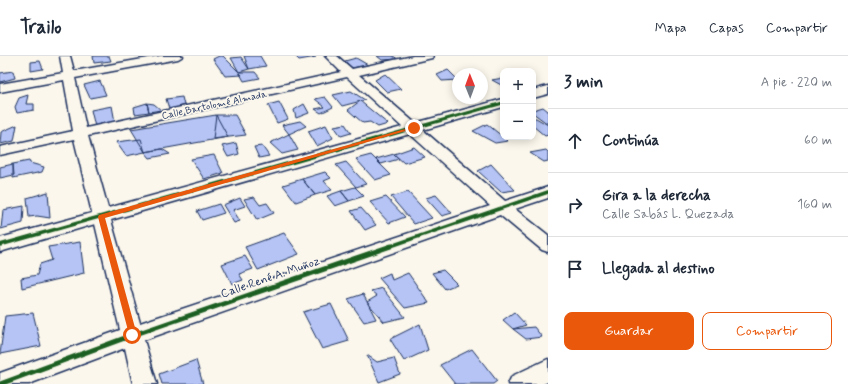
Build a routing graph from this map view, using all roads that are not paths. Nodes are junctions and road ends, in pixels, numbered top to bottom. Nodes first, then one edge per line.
1 (64, 56) edge
2 (178, 56) edge
3 (330, 56) edge
4 (428, 56) edge
5 (350, 74) junction
6 (68, 76) junction
7 (0, 88) edge
8 (548, 90) edge
9 (536, 93) edge
10 (500, 104) edge
11 (414, 128) junction
12 (80, 133) junction
13 (0, 151) edge
14 (548, 192) edge
15 (503, 208) junction
16 (102, 217) junction
17 (0, 245) edge
18 (548, 245) edge
19 (132, 335) junction
20 (548, 370) edge
21 (0, 384) edge
22 (145, 384) edge
23 (520, 384) edge

1 - 6 street
2 - 6 street
3 - 5 street
4 - 5 street, Calle Bartolomé Almada
5 - 11 street
5 - 12 street, Calle Bartolomé Almada
6 - 7 street
6 - 12 street
8 - 9 street
10 - 11 street
11 - 15 street
11 - 16 street
12 - 13 street, Calle Bartolomé Almada
12 - 16 street
14 - 15 street, Calle René A. Muñoz
15 - 18 street
15 - 19 street, Calle René A. Muñoz
16 - 17 street
16 - 19 street
19 - 21 street, Calle René A. Muñoz
19 - 22 street
20 - 23 street

